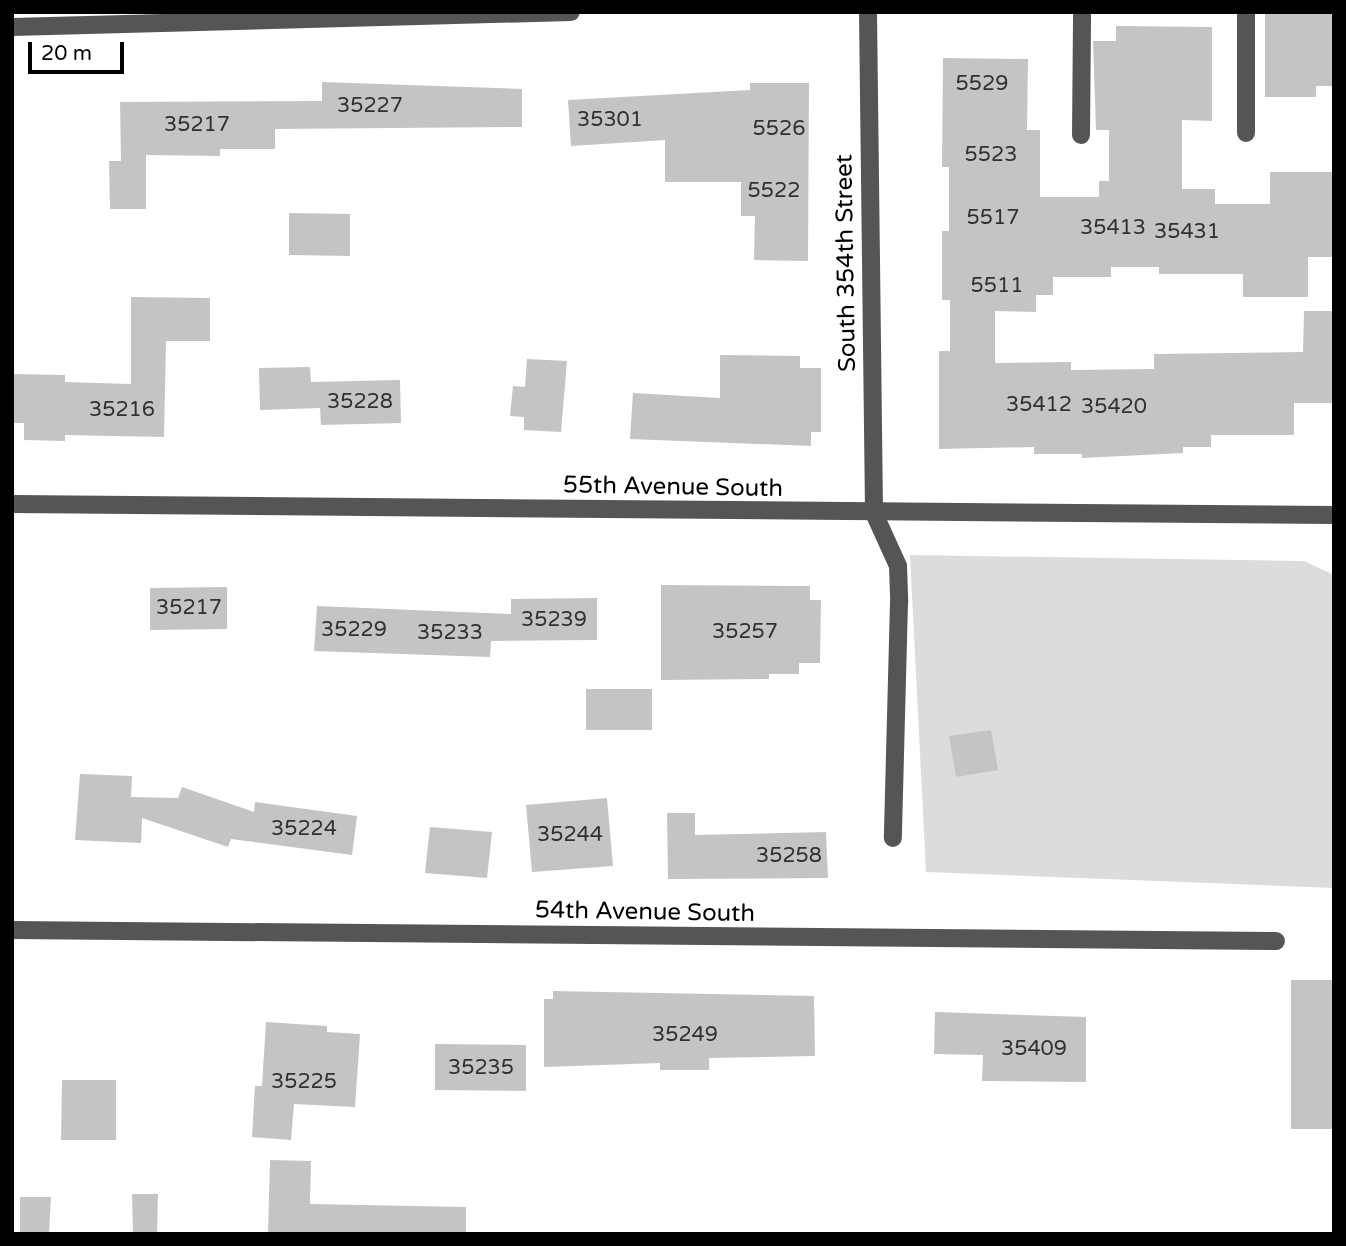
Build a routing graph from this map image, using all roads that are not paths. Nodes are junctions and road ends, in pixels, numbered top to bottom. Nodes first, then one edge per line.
1 (570, 12) edge
2 (868, 12) edge
3 (1082, 12) edge
4 (1245, 12) edge
5 (12, 27) edge
6 (1246, 133) dead end
7 (1082, 135) dead end
8 (12, 504) edge
9 (874, 513) junction
10 (1334, 515) edge
11 (893, 838) dead end
12 (12, 930) edge
13 (1276, 941) dead end

1 - 5 street
2 - 9 street, South 354th Street
3 - 7 street
4 - 6 street
8 - 9 street, 55th Avenue South
9 - 10 street, 55th Avenue South
9 - 11 street
12 - 13 street, 54th Avenue South

